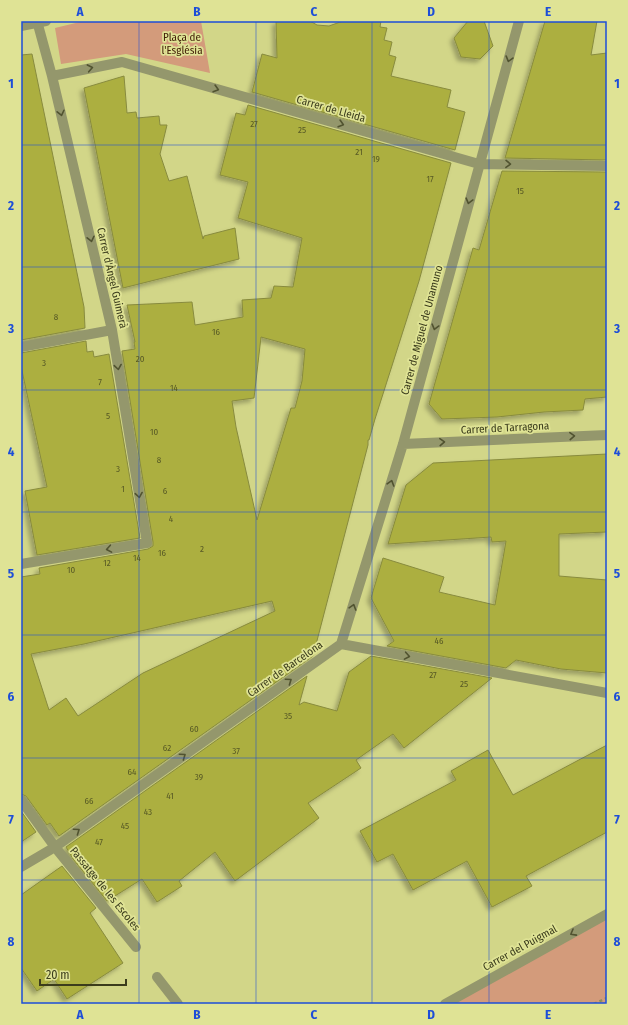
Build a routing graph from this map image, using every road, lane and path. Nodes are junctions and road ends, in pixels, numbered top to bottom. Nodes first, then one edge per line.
1 (519, 21) edge
2 (40, 22) edge
3 (21, 26) edge
4 (52, 76) junction
5 (479, 164) junction
6 (607, 166) edge
7 (112, 330) junction
8 (21, 347) edge
9 (607, 435) edge
10 (403, 444) junction
11 (21, 564) edge
12 (341, 644) junction
13 (607, 693) edge
14 (21, 800) edge
15 (55, 847) junction
16 (21, 867) edge
17 (607, 914) edge
18 (136, 946) dead end
19 (157, 977) dead end
20 (607, 998) edge
21 (178, 1004) edge
22 (445, 1004) edge
23 (594, 1004) edge

1 -> 5 street, Carrer de Miguel de Unamuno
2 - 3 street
2 - 4 street, Carrer d'Àngel Guimerà
4 -> 5 street, Carrer de Lleida
4 -> 7 street, Carrer d'Àngel Guimerà
5 -> 6 street, Carrer de Lleida
5 -> 10 street, Carrer de Miguel de Unamuno
7 - 8 street
7 -> 11 street, Carrer d'Àngel Guimerà
10 -> 9 street, Carrer de Tarragona
12 -> 10 street, Carrer de Miguel de Unamuno
12 -> 13 street
15 -> 12 street, Carrer de Barcelona
14 - 15 street, Passatge de les Escoles
15 - 16 street, Carrer de Barcelona
15 - 18 street, Passatge de les Escoles
17 -> 22 street, Carrer del Puigmal
19 - 21 street
20 - 23 path

